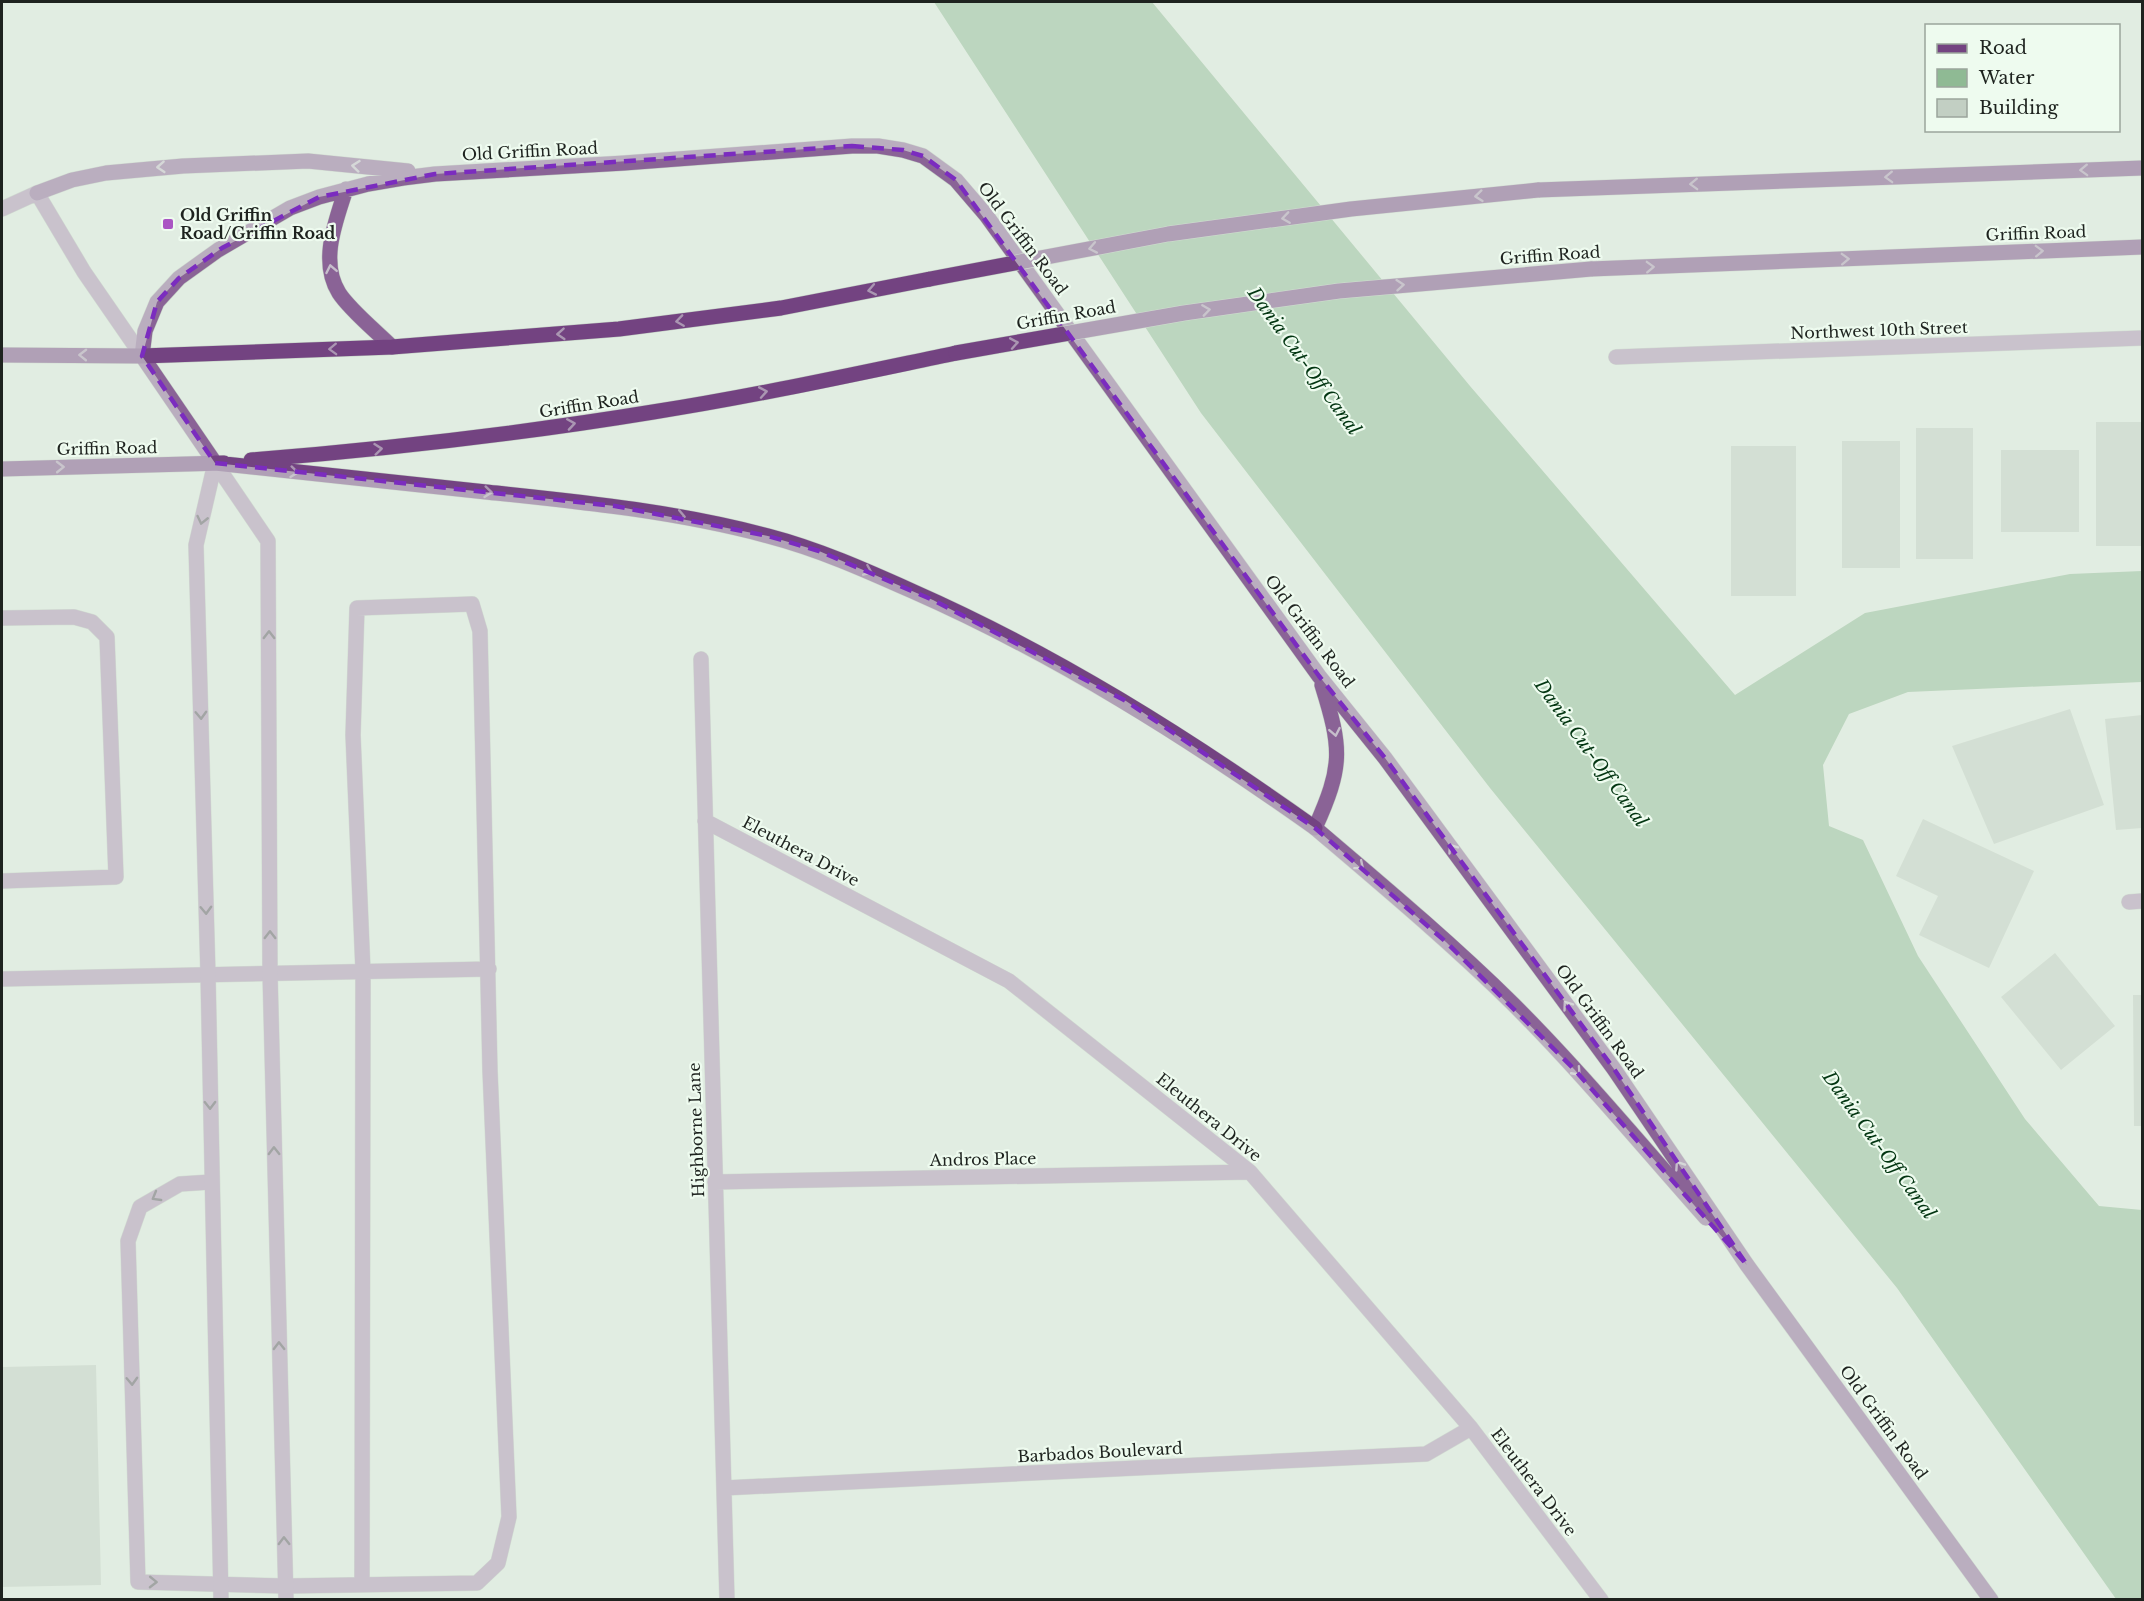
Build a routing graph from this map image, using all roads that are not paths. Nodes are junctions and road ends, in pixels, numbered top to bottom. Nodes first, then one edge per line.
1 (2142, 168) edge
2 (435, 174) junction
3 (346, 189) junction
4 (37, 193) junction
5 (2, 209) edge
6 (2142, 247) edge
7 (2142, 338) edge
8 (392, 347) junction
9 (2, 356) edge
10 (142, 356) junction
11 (1616, 357) dead end
12 (215, 463) junction
13 (2, 469) edge
14 (2, 618) edge
15 (701, 659) dead end
16 (1319, 676) junction
17 (705, 821) junction
18 (1315, 828) junction
19 (2, 881) edge
20 (489, 969) junction
21 (363, 971) junction
22 (270, 973) junction
23 (208, 975) junction
24 (2, 979) edge
25 (1250, 1172) junction
26 (211, 1182) junction
27 (716, 1182) junction
28 (1747, 1265) junction
29 (1471, 1428) junction
30 (724, 1488) junction
31 (220, 1584) junction
32 (362, 1584) junction
33 (286, 1593) edge
34 (220, 1599) edge
35 (727, 1599) edge
36 (1601, 1599) edge
37 (1991, 1599) edge

1 -> 8 main road, bridge
2 - 3 street, Old Griffin Road
2 -> 4 street
2 - 16 street, Old Griffin Road
8 -> 3 street
3 - 10 street, Old Griffin Road
4 - 5 street
4 - 10 street
12 -> 6 main road, Griffin Road, bridge
7 - 11 street, Northwest 10th Street
8 -> 10 main road
10 -> 9 main road
10 - 12 street
13 -> 12 main road, Griffin Road
12 -> 18 main road
22 -> 12 street
12 -> 23 street
14 - 19 street
15 - 17 street, Highborne Lane
16 -> 18 street
28 -> 16 street, Old Griffin Road
17 - 25 street, Eleuthera Drive
17 - 27 street, Highborne Lane
18 -> 28 street, Old Griffin Road
20 - 21 street
20 - 21 street
20 - 32 street
21 - 22 street
21 - 32 street
22 - 23 street
33 -> 22 street
23 - 24 street
23 -> 26 street
25 - 27 street, Andros Place
25 - 29 street, Eleuthera Drive
26 - 31 street
26 -> 31 street
27 - 30 street, Highborne Lane
28 - 37 street, Old Griffin Road
29 - 30 street, Barbados Boulevard
29 - 36 street, Eleuthera Drive
30 - 35 street, Highborne Lane
31 - 33 street
31 - 34 street
32 - 33 street

